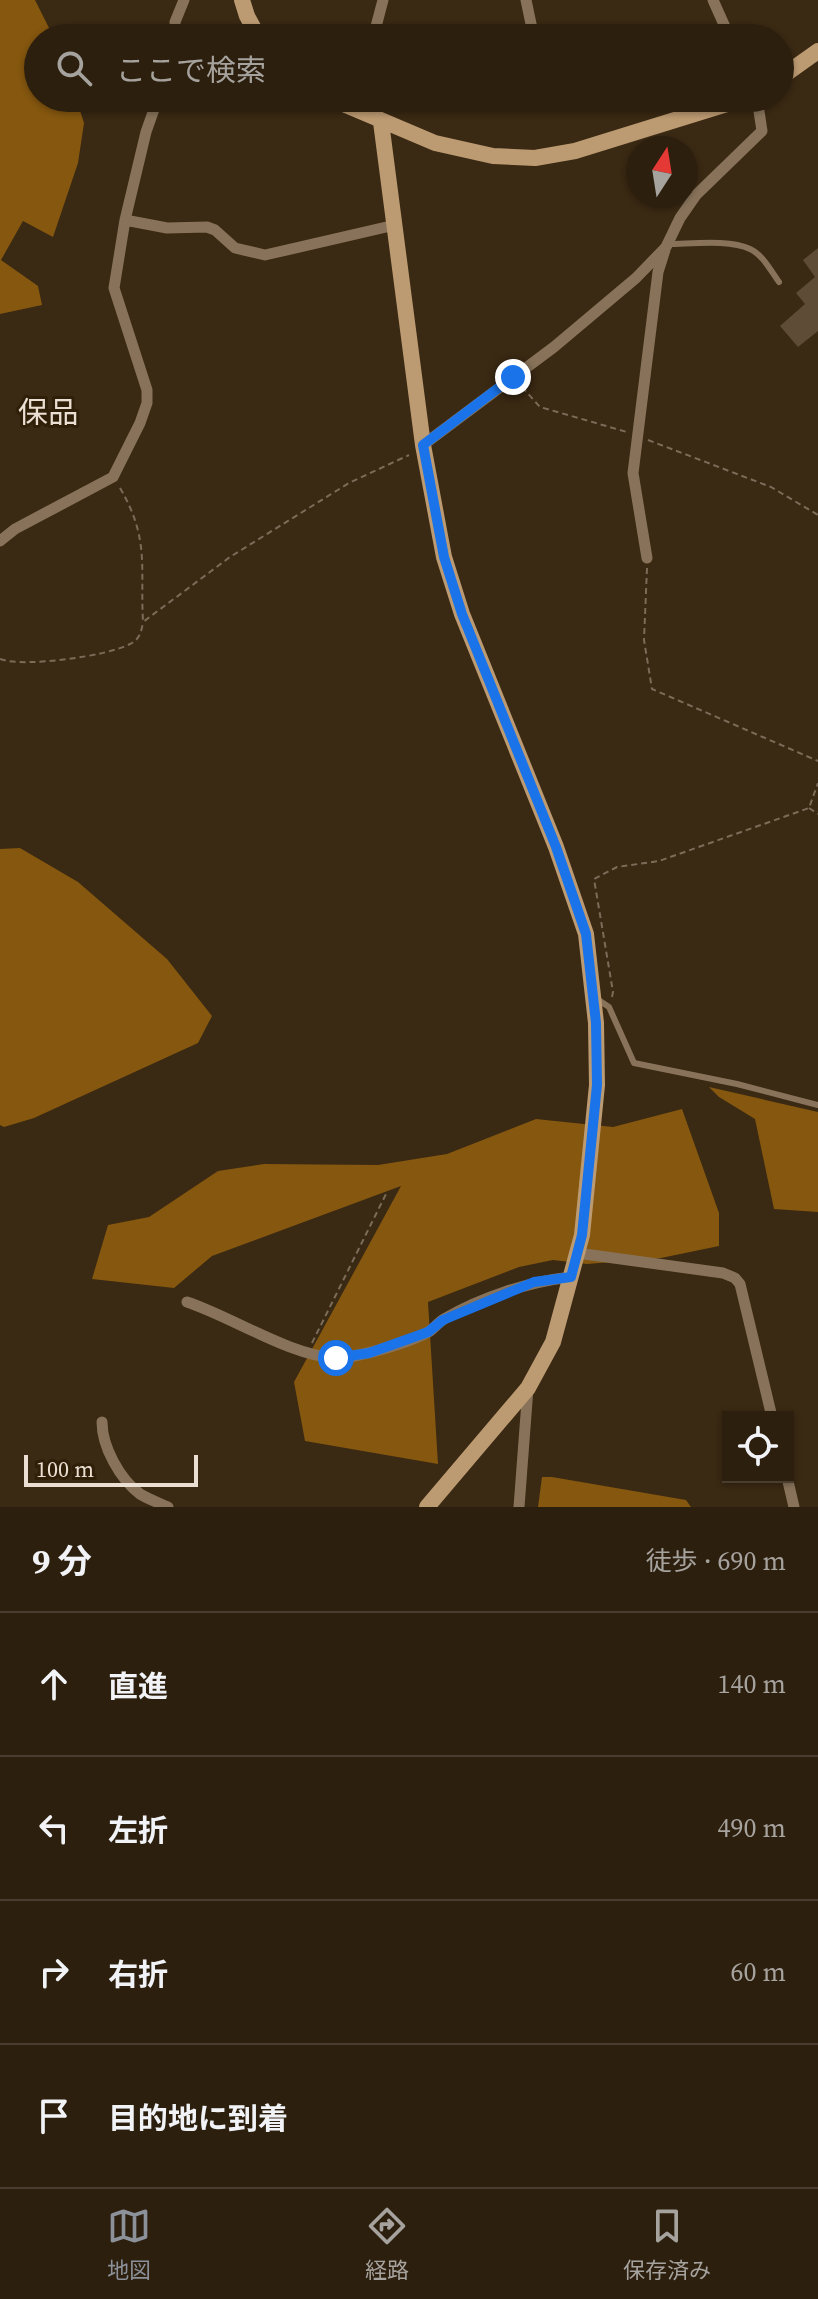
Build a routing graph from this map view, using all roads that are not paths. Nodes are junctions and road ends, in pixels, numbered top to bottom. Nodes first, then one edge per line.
1 (184, 0) edge
2 (242, 0) edge
3 (383, 0) edge
4 (526, 0) edge
5 (713, 0) edge
6 (175, 24) edge
7 (251, 24) edge
8 (377, 24) edge
9 (531, 24) edge
10 (724, 24) edge
11 (818, 51) edge
12 (794, 68) edge
13 (153, 112) edge
14 (359, 112) edge
15 (376, 112) edge
16 (701, 112) edge
17 (759, 112) edge
18 (381, 122) junction
19 (125, 220) junction
20 (395, 225) junction
21 (667, 246) junction
22 (779, 282) dead end
23 (423, 445) junction
24 (0, 541) edge
25 (647, 558) road end
26 (593, 997) junction
27 (818, 1105) edge
28 (577, 1253) junction
29 (571, 1277) junction
30 (187, 1302) dead end
31 (528, 1388) junction
32 (771, 1411) edge
33 (102, 1422) dead end
34 (788, 1483) edge
35 (168, 1507) edge
36 (427, 1507) edge
37 (519, 1507) edge
38 (794, 1507) edge

1 - 6 street
2 - 7 street
3 - 8 street
4 - 9 street
5 - 10 street
11 - 12 street
13 - 19 street
14 - 18 street
15 - 18 street
16 - 18 street
17 - 21 street
18 - 20 street
19 - 20 street
19 - 24 street
20 - 23 street
21 - 22 lane
21 - 23 street
21 - 25 street
23 - 26 street
26 - 27 lane
26 - 28 street
28 - 29 street
28 - 32 street
29 - 30 street
29 - 31 street
31 - 36 street
31 - 37 street
33 - 35 street
34 - 38 street

